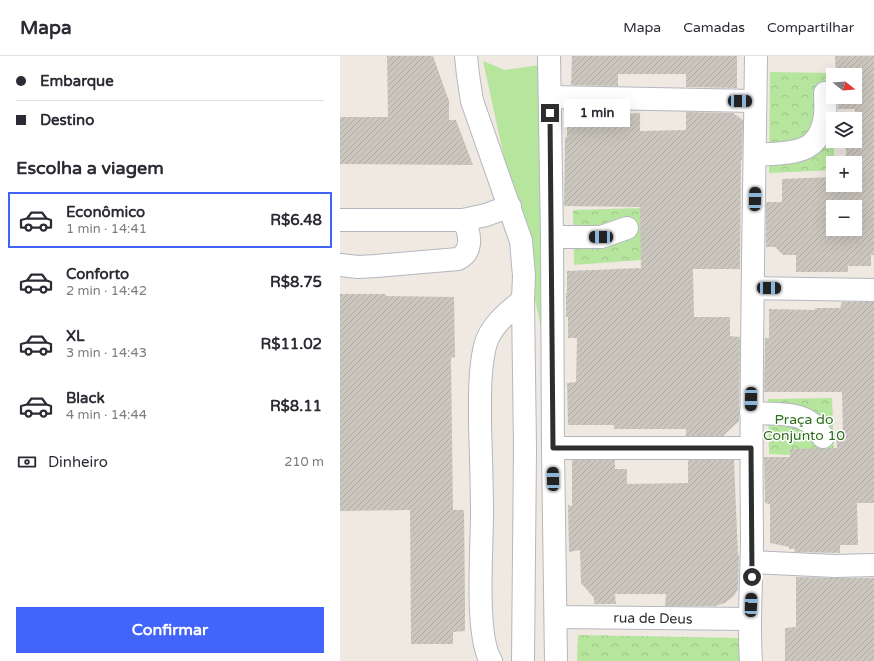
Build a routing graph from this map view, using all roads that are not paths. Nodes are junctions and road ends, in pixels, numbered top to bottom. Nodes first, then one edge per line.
1 (466, 56) edge
2 (549, 56) edge
3 (756, 56) edge
4 (825, 93) dead end
5 (550, 97) junction
6 (756, 102) junction
7 (756, 154) junction
8 (510, 206) junction
9 (340, 220) edge
10 (463, 220) junction
11 (627, 228) dead end
12 (552, 237) junction
13 (340, 265) edge
14 (754, 288) junction
15 (874, 290) edge
16 (523, 300) junction
17 (751, 413) junction
18 (823, 437) dead end
19 (553, 448) junction
20 (751, 448) junction
21 (752, 562) junction
22 (874, 565) edge
23 (556, 617) junction
24 (750, 619) junction
25 (491, 661) edge
26 (523, 661) edge
27 (556, 661) edge
28 (750, 661) edge

1 - 8 street
2 - 5 street
3 - 6 street
4 - 7 street
5 - 6 street
5 - 12 street
6 - 7 street
7 - 14 street
8 - 10 street
8 - 16 street
9 - 10 street
10 - 13 street
11 - 12 street
12 - 19 street
14 - 15 street
14 - 17 street
16 - 25 street
16 - 26 street
17 - 18 street
17 - 20 street
19 - 20 street
19 - 23 street
20 - 21 street
21 - 22 street
21 - 24 street
23 - 24 street, rua de Deus
23 - 27 street
24 - 28 street

